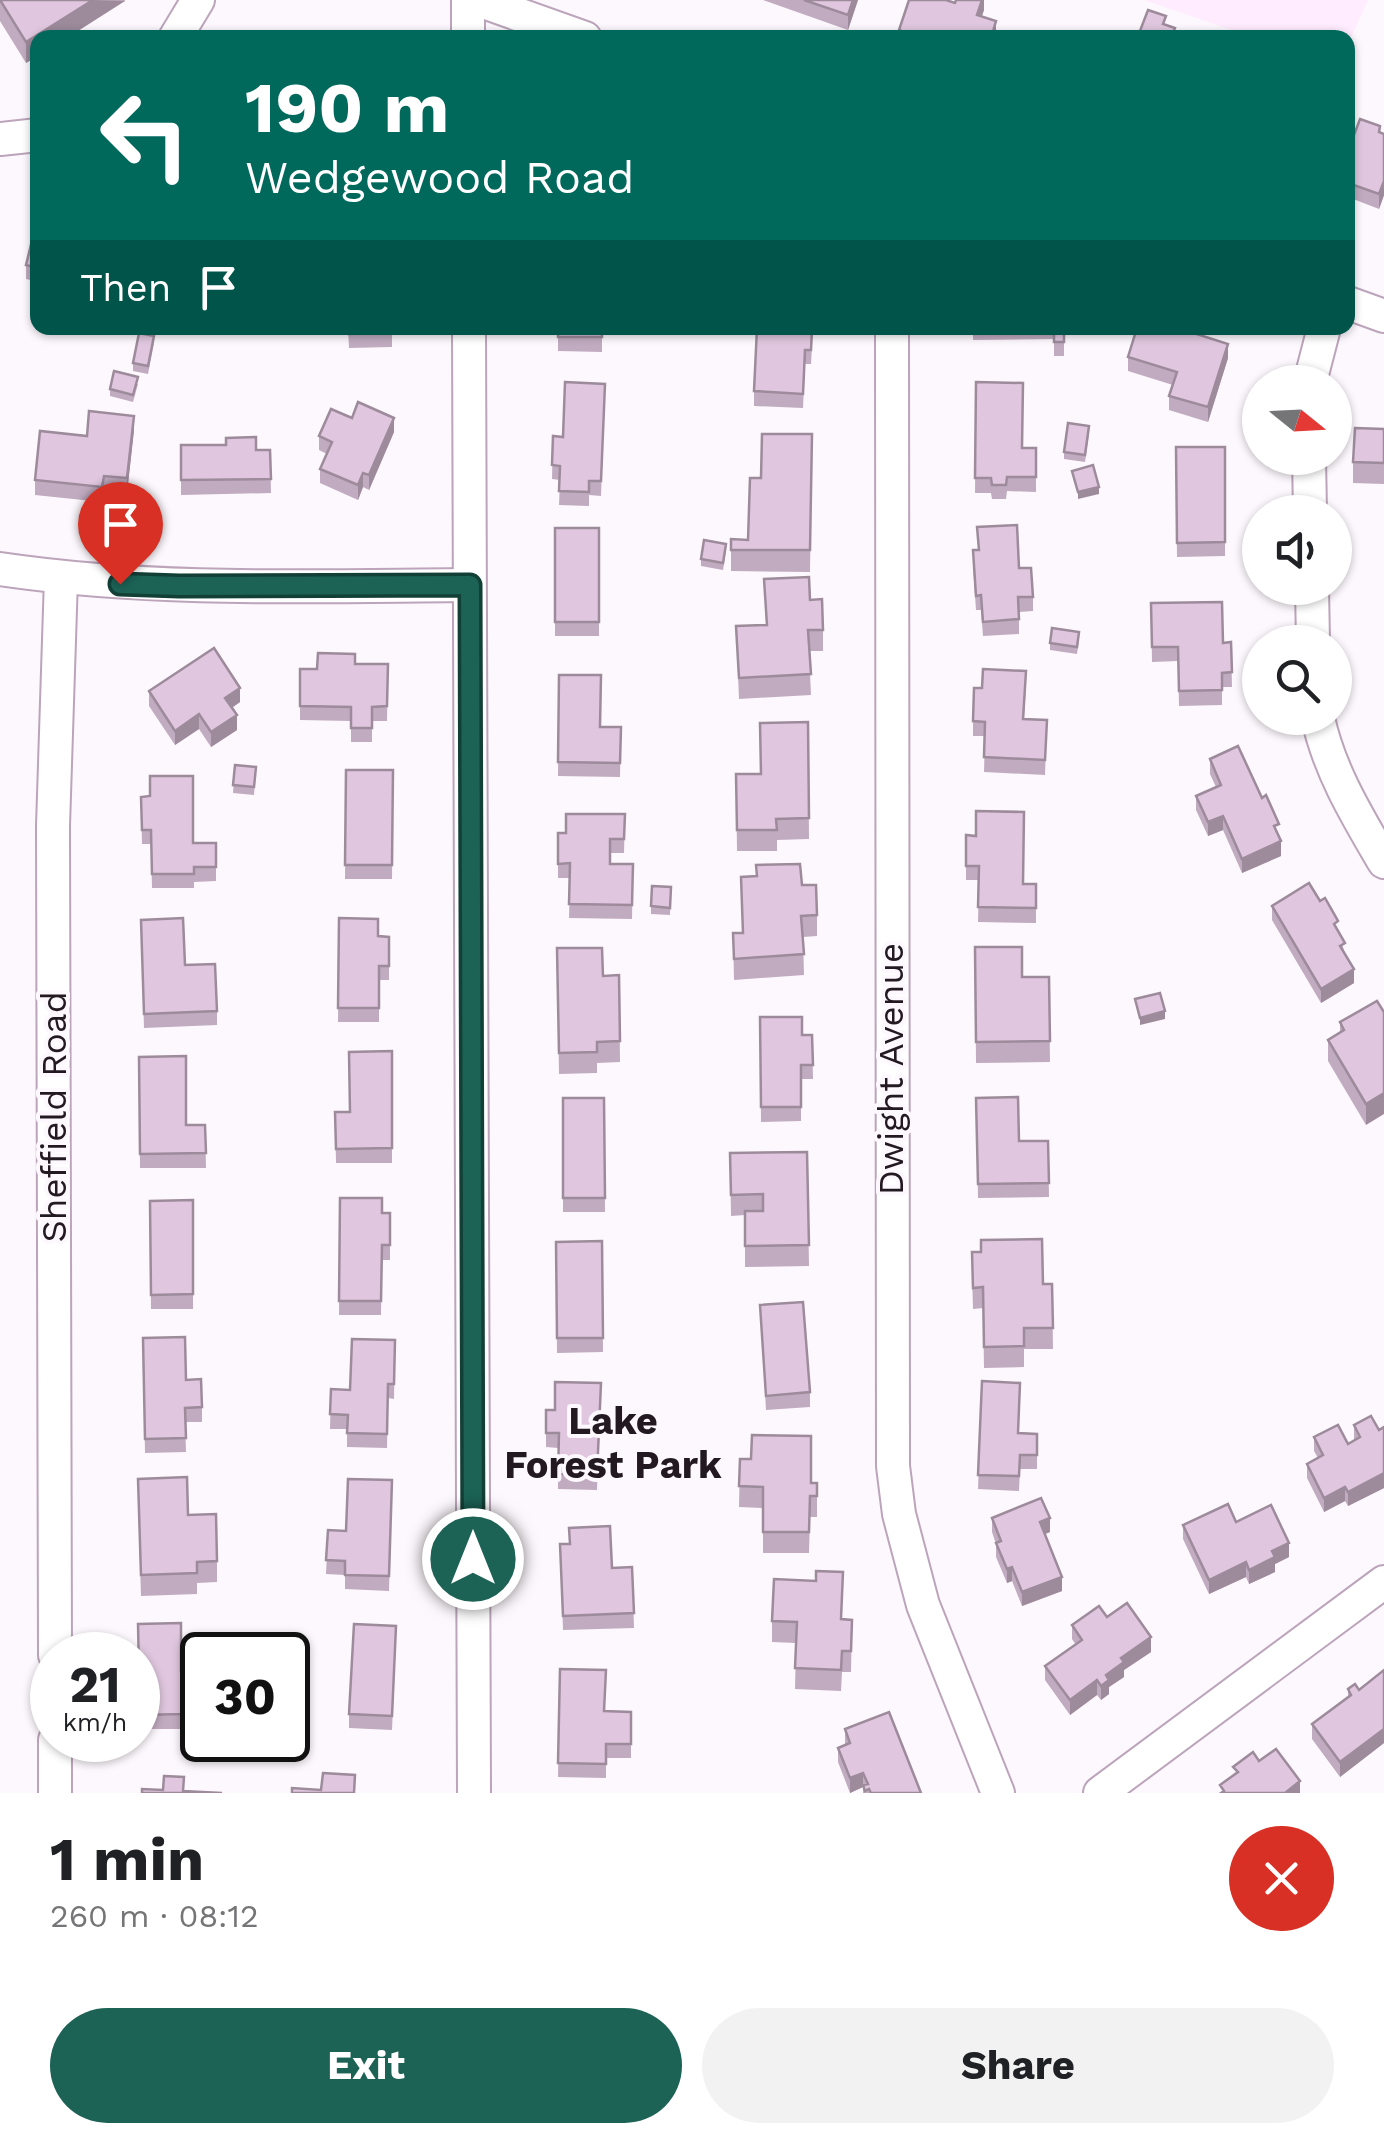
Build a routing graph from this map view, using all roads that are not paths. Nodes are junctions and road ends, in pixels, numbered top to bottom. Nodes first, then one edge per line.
1 (198, 0) edge
2 (468, 0) edge
3 (478, 0) edge
4 (181, 30) edge
5 (468, 30) edge
6 (562, 30) edge
7 (30, 136) edge
8 (0, 139) edge
9 (1355, 306) edge
10 (1384, 316) edge
11 (468, 335) edge
12 (892, 335) edge
13 (1322, 335) edge
14 (1314, 365) edge
15 (0, 570) edge
16 (61, 578) junction
17 (470, 585) junction
18 (1324, 735) edge
19 (1384, 862) edge
20 (1384, 1582) edge
21 (55, 1632) edge
22 (55, 1762) edge
23 (55, 1793) edge
24 (474, 1793) edge
25 (998, 1793) edge
26 (1100, 1793) edge

1 - 4 street
2 - 5 street
3 - 6 street
7 - 8 street
9 - 10 street
11 - 17 street
12 - 25 street, Dwight Avenue
13 - 14 street
15 - 16 street
16 - 17 street
16 - 21 street, Sheffield Road
17 - 24 street
18 - 19 street
20 - 26 street
22 - 23 street

